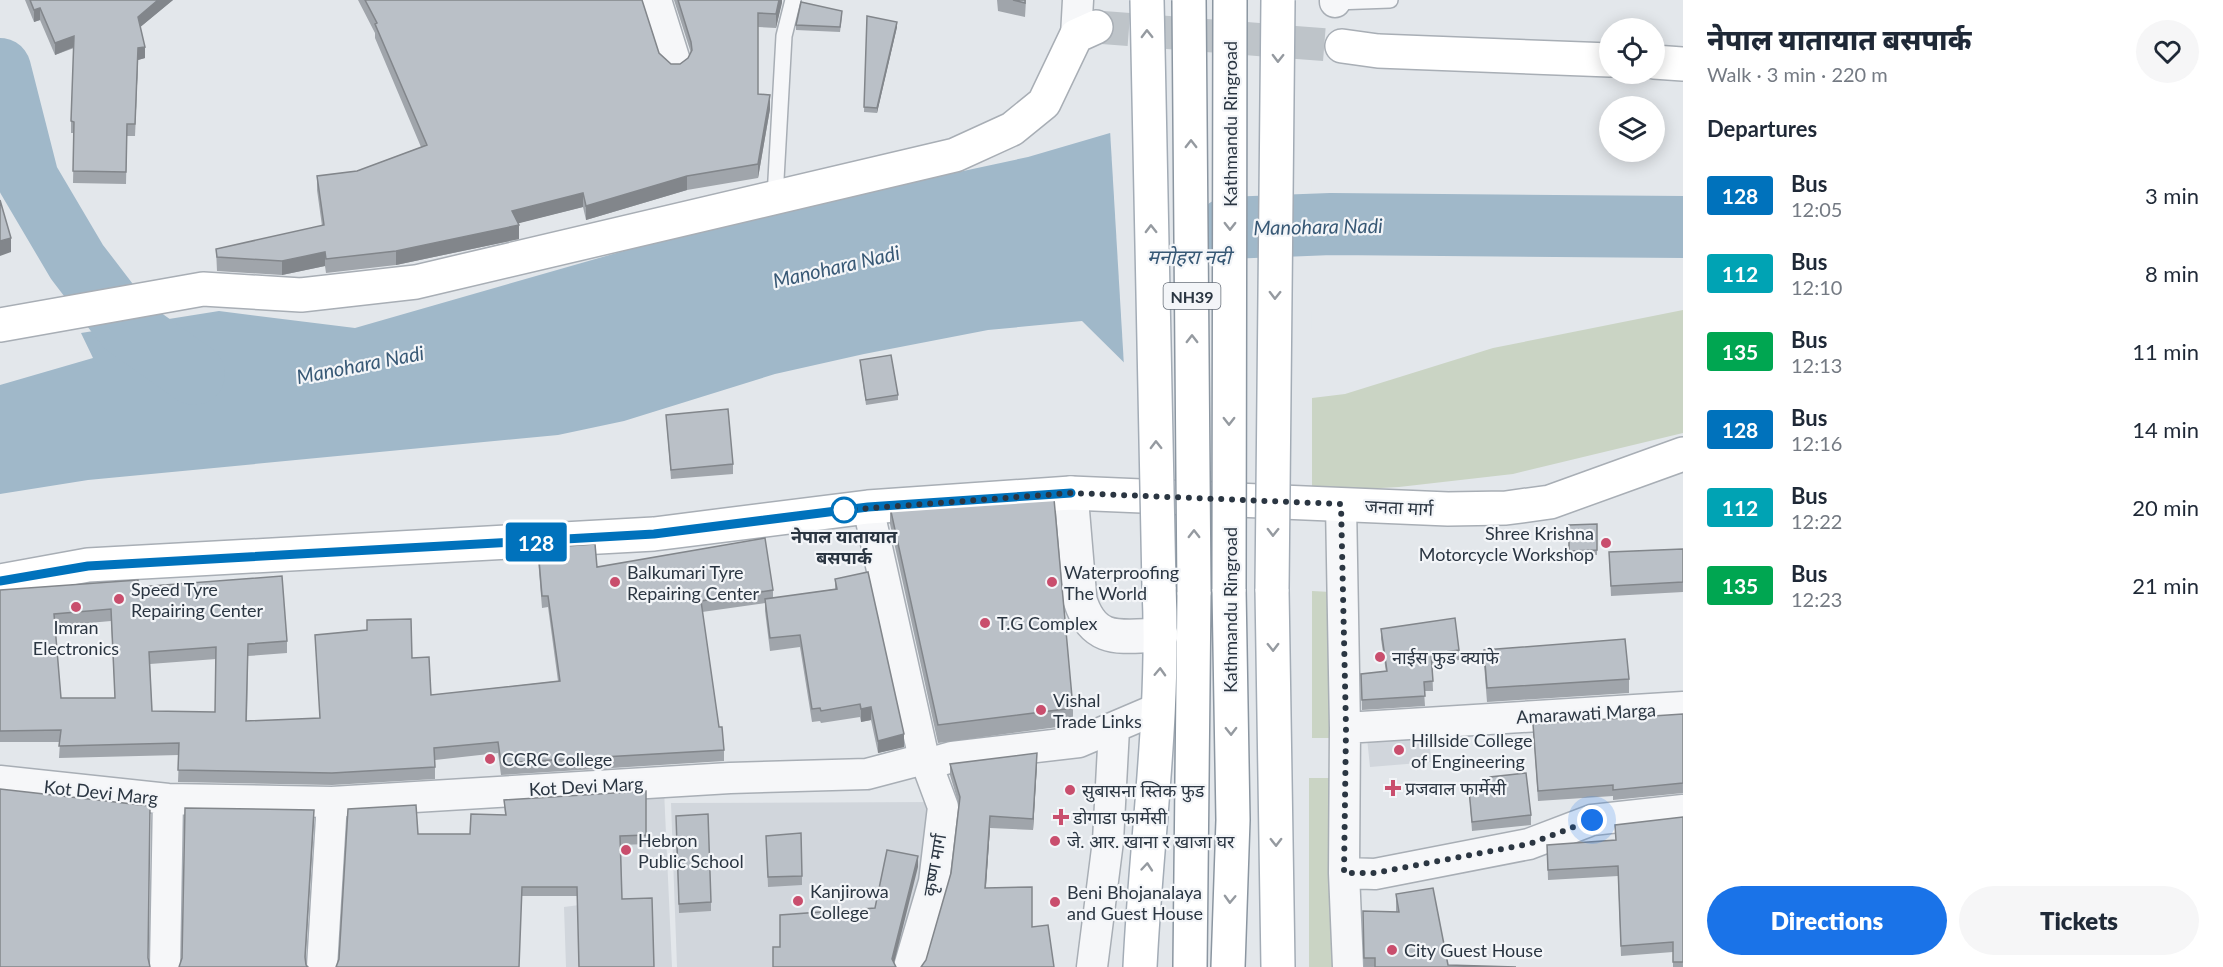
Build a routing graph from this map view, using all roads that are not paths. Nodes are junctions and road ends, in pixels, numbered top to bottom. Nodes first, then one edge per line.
1 (656, 0) edge
2 (793, 0) edge
3 (1078, 0) edge
4 (1147, 0) edge
5 (1189, 0) edge
6 (1230, 0) edge
7 (1278, 0) edge
8 (1390, 0) edge
9 (1335, 1) edge
10 (1086, 31) joint
11 (1342, 46) tunnel mouth
12 (1599, 60) edge
13 (675, 61) edge
14 (1665, 62) edge
15 (1683, 63) edge
16 (775, 197) junction
17 (0, 325) edge
18 (1683, 454) edge
19 (1071, 493) junction
20 (1341, 504) junction
21 (868, 507) junction
22 (0, 581) edge
23 (1161, 635) junction
24 (1683, 707) edge
25 (1159, 708) junction
26 (1346, 728) junction
27 (1113, 729) junction
28 (925, 762) junction
29 (0, 781) edge
30 (168, 799) junction
31 (332, 802) junction
32 (1683, 810) edge
33 (1344, 873) junction
34 (165, 967) edge
35 (322, 967) edge
36 (909, 967) edge
37 (1092, 967) edge
38 (1140, 967) edge
39 (1190, 967) edge
40 (1228, 967) edge
41 (1278, 967) edge
42 (1348, 967) edge

1 - 13 street
2 - 16 lane
3 - 10 street
23 -> 4 main road, bridge
39 -> 5 main road, Kathmandu Ringroad / NH39, bridge
6 -> 40 main road, Kathmandu Ringroad / NH39, bridge
7 -> 41 main road, bridge
8 - 9 lane
10 - 16 main road
11 - 12 main road
14 - 15 main road
16 - 17 main road
18 - 20 main road, जनता मार्ग
19 - 20 main road, जनता मार्ग
19 - 21 main road, जनता मार्ग
19 - 23 street
20 - 26 street
21 - 22 main road, जनता मार्ग
21 - 28 street, कृष्ण मार्ग
25 -> 23 main road
24 - 26 street, Amarawati Marga
25 - 27 street, Kot Devi Marg
38 -> 25 main road
26 - 33 street
27 - 28 street, Kot Devi Marg
27 - 37 street
28 - 31 street, Kot Devi Marg
28 - 36 street, कृष्ण मार्ग
29 - 30 street, Kot Devi Marg
30 - 31 street, Kot Devi Marg
30 - 34 street
31 - 35 street
32 - 33 street
33 - 42 street

